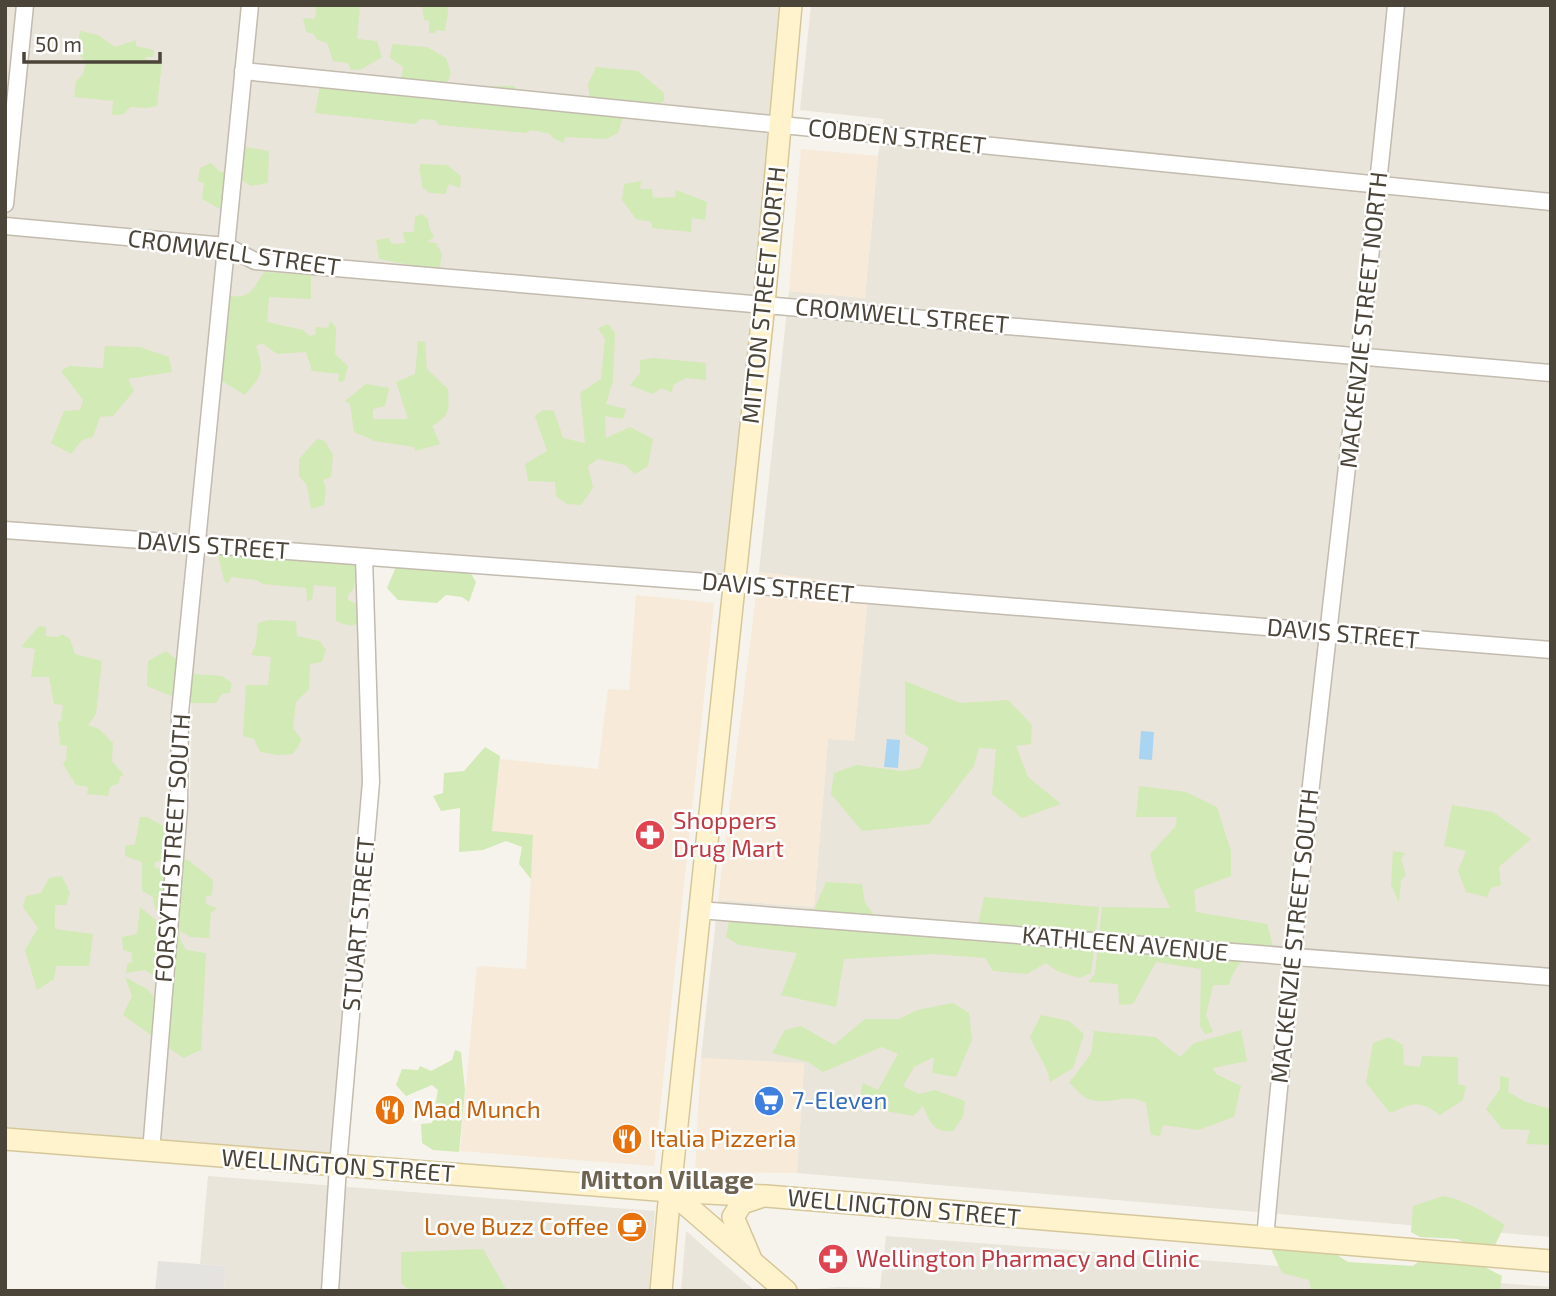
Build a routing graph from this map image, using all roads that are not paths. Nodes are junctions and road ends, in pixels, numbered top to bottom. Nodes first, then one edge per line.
1 (25, 5) edge
2 (250, 5) edge
3 (791, 5) edge
4 (1396, 5) edge
5 (243, 71) junction
6 (780, 125) junction
7 (1379, 186) junction
8 (1551, 202) edge
9 (5, 204) edge
10 (5, 226) edge
11 (226, 246) junction
12 (764, 304) junction
13 (1361, 356) junction
14 (1551, 373) edge
15 (5, 530) edge
16 (197, 545) junction
17 (365, 557) junction
18 (734, 584) junction
19 (1329, 634) junction
20 (1551, 650) edge
21 (699, 910) junction
22 (1292, 957) junction
23 (1551, 977) edge
24 (5, 1139) edge
25 (151, 1152) junction
26 (338, 1166) junction
27 (670, 1191) junction
28 (766, 1196) junction
29 (1265, 1239) junction
30 (1551, 1261) edge
31 (752, 1262) junction
32 (330, 1291) edge
33 (661, 1291) edge
34 (786, 1291) edge

1 - 9 street
2 - 5 street, FORSYTH STREET SOUTH
3 - 6 main road, MITTON STREET NORTH
4 - 7 street, MACKENZIE STREET NORTH
5 - 6 street, COBDEN STREET
5 - 11 street, FORSYTH STREET SOUTH
6 - 7 street, COBDEN STREET
6 - 12 main road, MITTON STREET NORTH
7 - 8 street, COBDEN STREET
7 - 13 street, MACKENZIE STREET NORTH
10 - 11 street, CROMWELL STREET
11 - 12 street, CROMWELL STREET
11 - 16 street, FORSYTH STREET SOUTH
12 - 13 street, CROMWELL STREET
12 - 18 main road, MITTON STREET NORTH
13 - 14 street, CROMWELL STREET
13 - 19 street, MACKENZIE STREET NORTH
15 - 16 street, DAVIS STREET
16 - 17 street, DAVIS STREET
16 - 25 street, FORSYTH STREET SOUTH
17 - 18 street, DAVIS STREET
17 - 26 street, STUART STREET
18 - 19 street, DAVIS STREET
18 - 21 main road, MITTON STREET NORTH
19 - 20 street, DAVIS STREET
19 - 22 street, MACKENZIE STREET SOUTH
21 - 22 street, KATHLEEN AVENUE
21 - 27 main road, MITTON STREET NORTH
22 - 23 street, KATHLEEN AVENUE
22 - 29 street, MACKENZIE STREET SOUTH
24 - 25 main road, WELLINGTON STREET
25 - 26 main road, WELLINGTON STREET
26 - 27 main road, WELLINGTON STREET
26 - 32 street, STUART STREET
27 - 28 main road, WELLINGTON STREET
27 - 31 main road
27 - 33 main road, MITTON STREET NORTH
28 - 29 main road, WELLINGTON STREET
28 - 31 main road
29 - 30 main road, WELLINGTON STREET
31 - 34 main road

